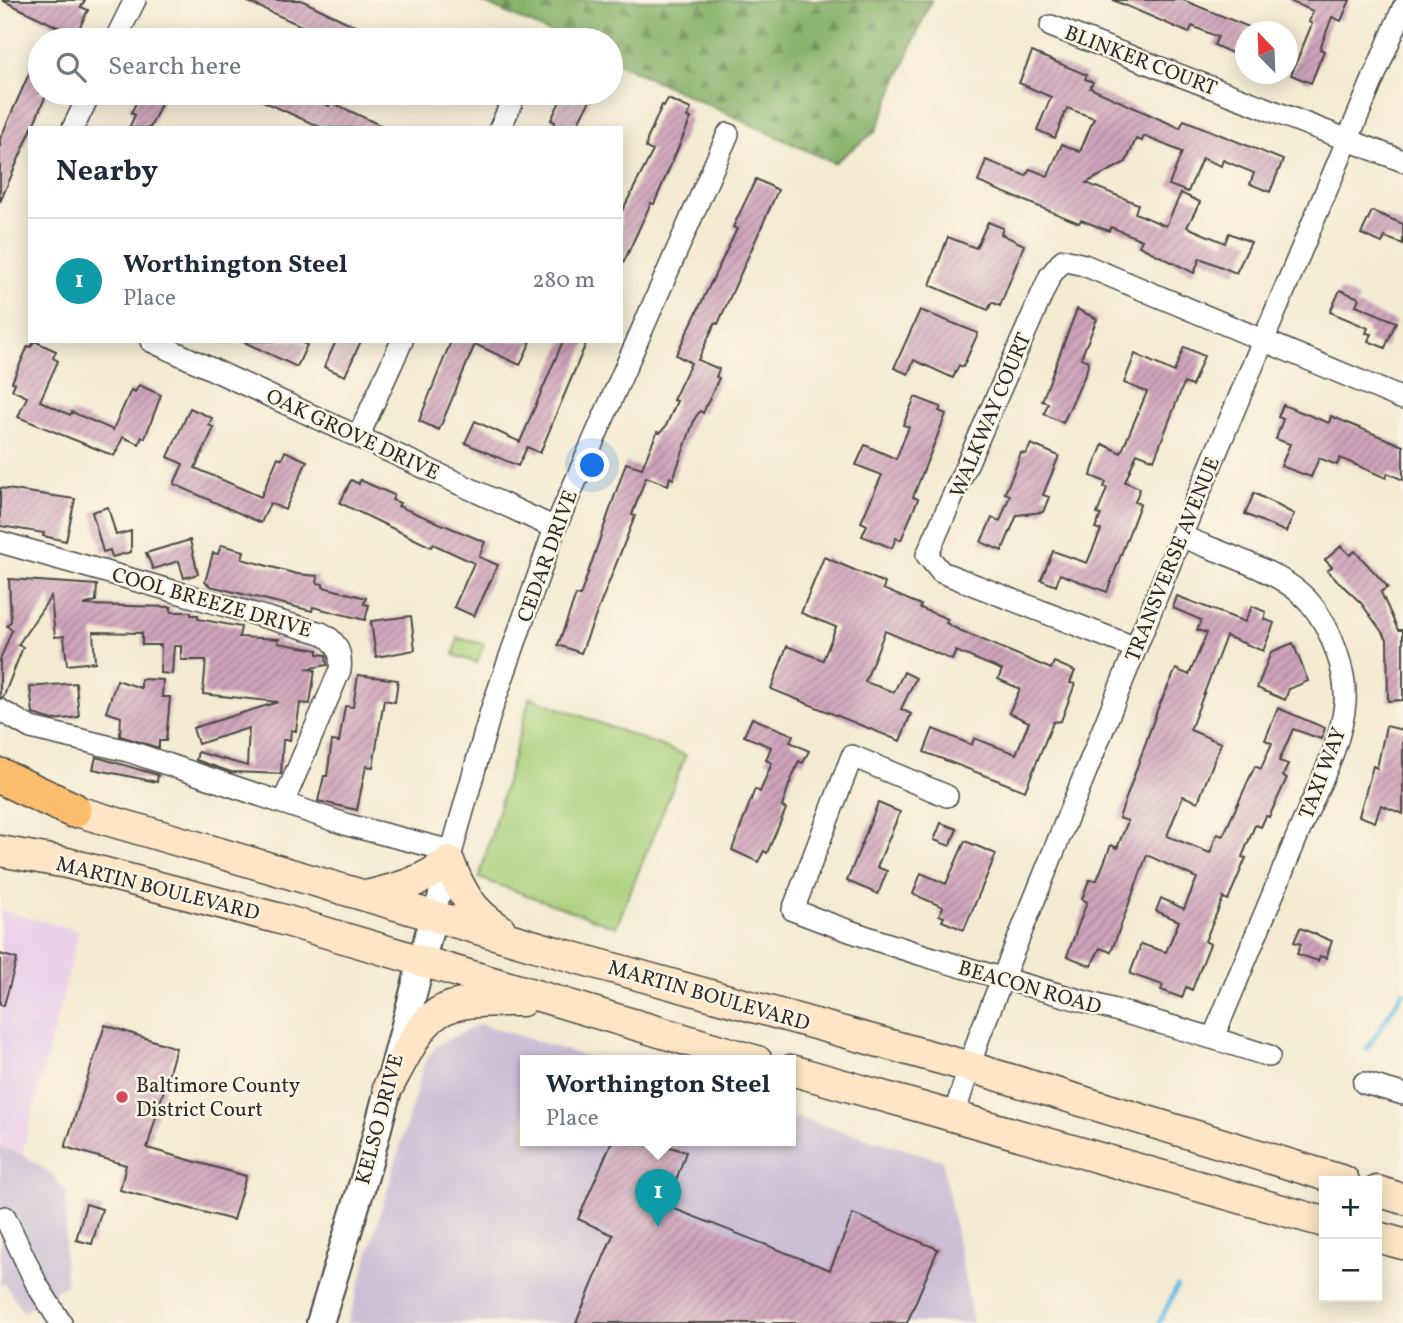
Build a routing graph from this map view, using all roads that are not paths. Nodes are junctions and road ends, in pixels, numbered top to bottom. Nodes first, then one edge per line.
1 (135, 0) edge
2 (1403, 8) edge
3 (1051, 26) dead end
4 (121, 28) edge
5 (84, 105) edge
6 (511, 105) edge
7 (74, 126) edge
8 (501, 126) edge
9 (728, 134) dead end
10 (1348, 141) junction
11 (1403, 161) edge
12 (1262, 338) junction
13 (155, 343) edge
14 (401, 343) edge
15 (1403, 399) edge
16 (359, 435) junction
17 (555, 528) junction
18 (1181, 536) junction
19 (0, 542) edge
20 (1136, 648) junction
21 (0, 710) edge
22 (0, 776) edge
23 (0, 795) edge
24 (947, 796) dead end
25 (283, 803) junction
26 (73, 810) junction
27 (0, 851) edge
28 (450, 856) junction
29 (370, 895) junction
30 (434, 914) junction
31 (515, 937) junction
32 (422, 960) junction
33 (1003, 981) junction
34 (555, 1001) junction
35 (1213, 1038) junction
36 (737, 1055) edge
37 (1269, 1056) dead end
38 (970, 1067) junction
39 (796, 1071) edge
40 (1363, 1083) dead end
41 (388, 1087) junction
42 (1403, 1094) edge
43 (954, 1115) junction
44 (1328, 1176) edge
45 (1382, 1193) edge
46 (1403, 1199) edge
47 (5, 1217) dead end
48 (1319, 1221) edge
49 (1382, 1238) edge
50 (1403, 1244) edge
51 (61, 1323) edge
52 (320, 1323) edge

1 - 4 street
2 - 10 street, TRANSVERSE AVENUE
3 - 10 street, BLINKER COURT
5 - 7 street
6 - 8 street
9 - 17 street, CEDAR DRIVE
10 - 11 street, BLINKER COURT
10 - 12 street, TRANSVERSE AVENUE
12 - 15 street
12 - 18 street, TRANSVERSE AVENUE
12 - 20 street, WALKWAY COURT
13 - 16 street, OAK GROVE DRIVE
14 - 16 street
16 - 17 street, OAK GROVE DRIVE
17 - 28 street, CEDAR DRIVE
18 - 20 street, TRANSVERSE AVENUE
18 - 35 street, TAXI WAY
19 - 25 street, COOL BREEZE DRIVE
20 - 33 street, TRANSVERSE AVENUE
21 - 25 street
22 - 26 highway
23 - 26 highway
24 - 33 street, BEACON ROAD
25 - 28 street
26 - 29 main road, MARTIN BOULEVARD
27 - 32 main road, MARTIN BOULEVARD
28 - 29 main road
28 - 30 street, CEDAR DRIVE
28 - 31 main road
29 - 30 main road, MARTIN BOULEVARD
30 - 31 main road, MARTIN BOULEVARD
30 - 32 street, KELSO DRIVE
31 - 38 main road, MARTIN BOULEVARD
32 - 34 main road, MARTIN BOULEVARD
32 - 41 street, KELSO DRIVE
33 - 35 street, BEACON ROAD
33 - 38 street, TRANSVERSE AVENUE
34 - 36 main road, MARTIN BOULEVARD
34 - 41 main road
35 - 37 street, BEACON ROAD
38 - 43 street, TRANSVERSE AVENUE
38 - 44 main road, MARTIN BOULEVARD
39 - 43 main road
40 - 42 street
41 - 52 street, KELSO DRIVE
43 - 48 main road
45 - 46 main road
47 - 51 street
49 - 50 main road

